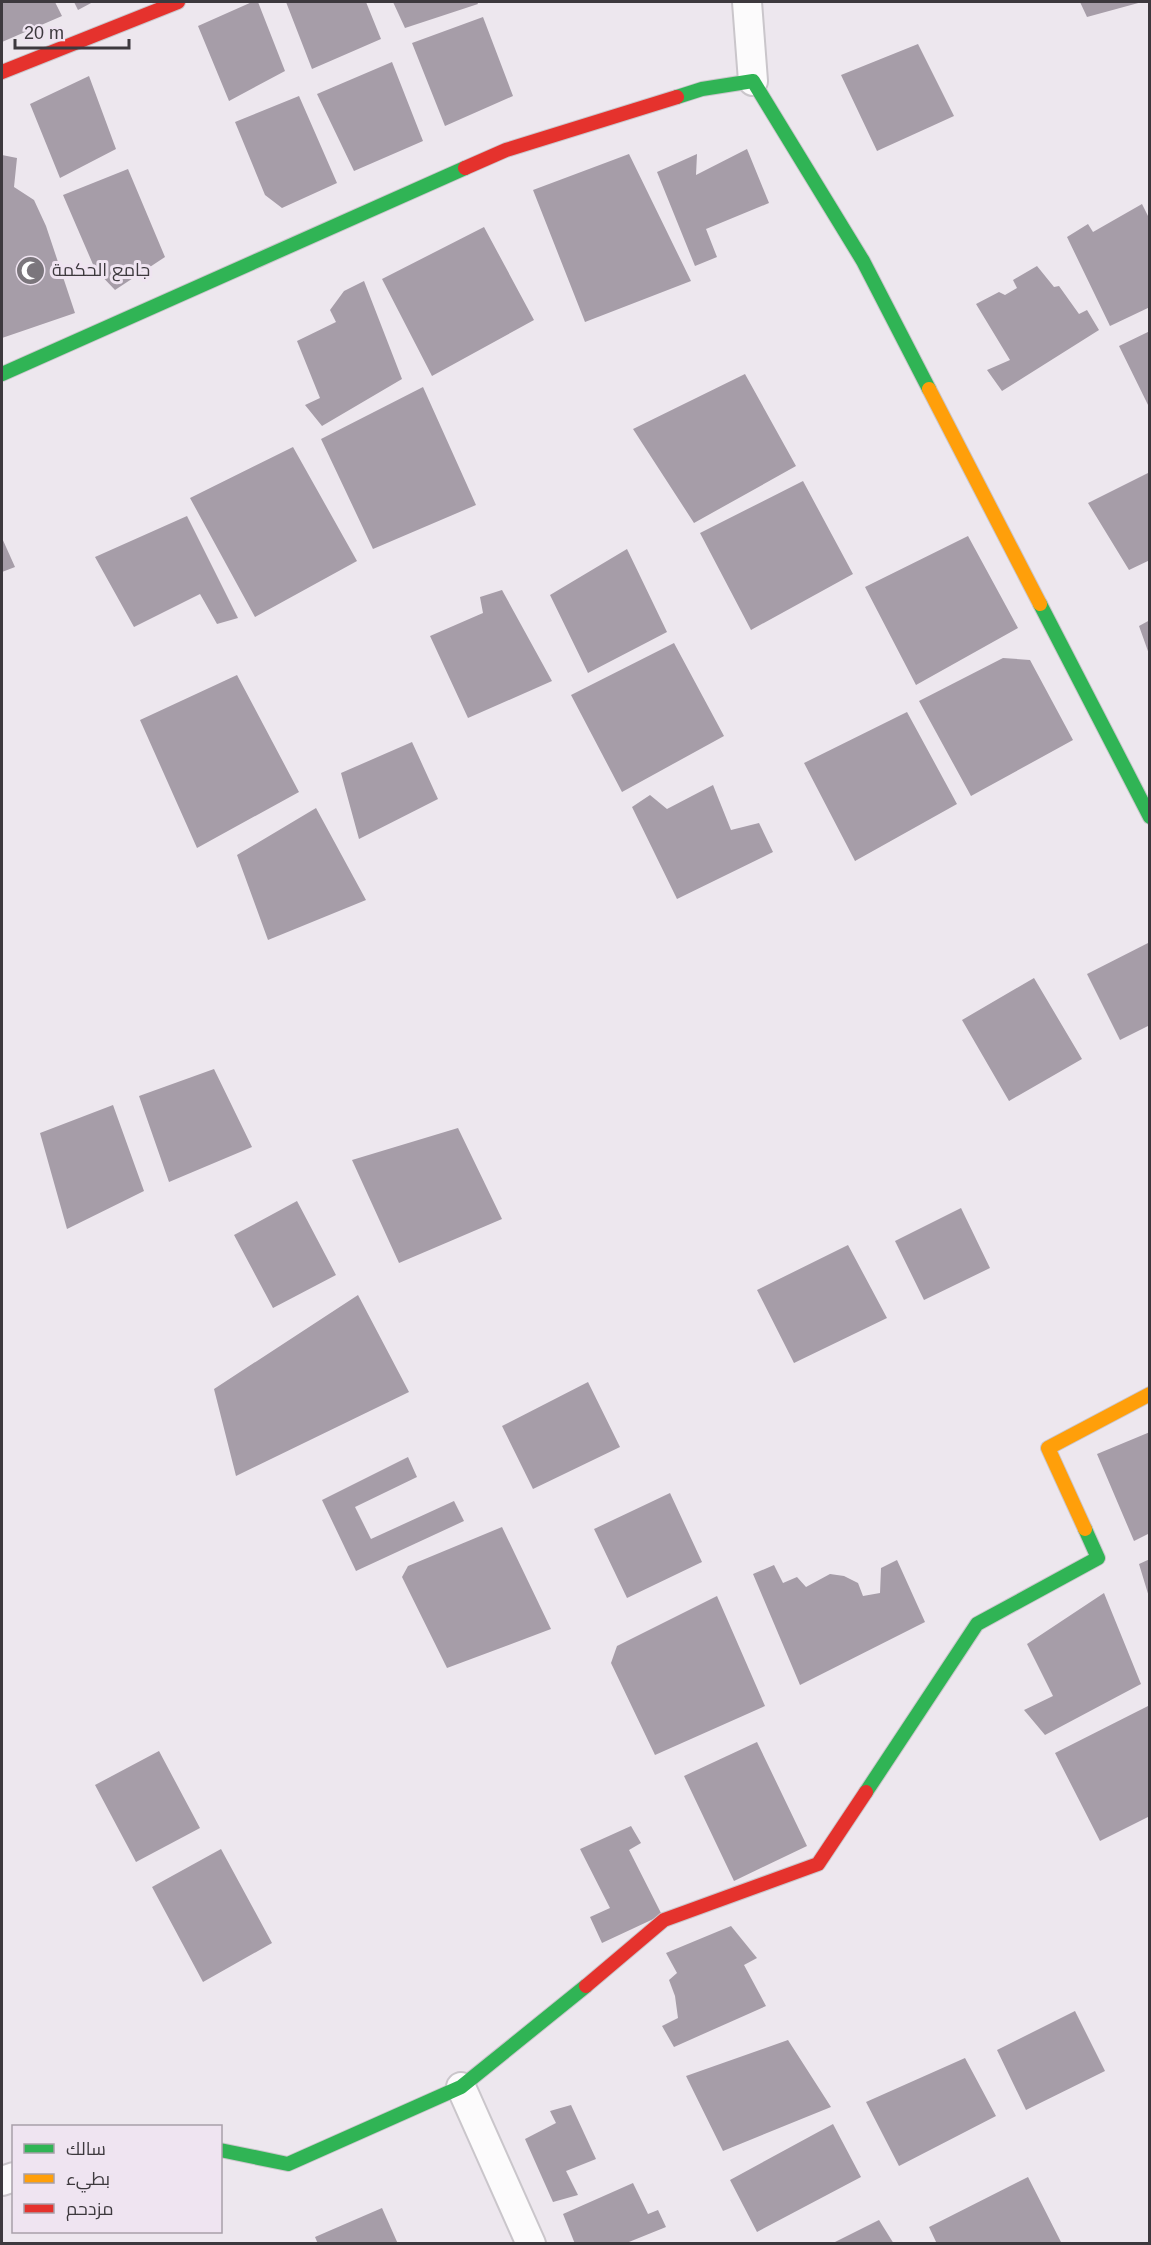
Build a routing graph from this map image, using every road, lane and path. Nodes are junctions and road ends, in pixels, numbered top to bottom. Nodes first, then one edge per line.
1 (178, 2) edge
2 (747, 2) edge
3 (2, 72) edge
4 (753, 81) junction
5 (2, 374) edge
6 (1149, 817) edge
7 (1149, 1394) edge
8 (461, 2086) junction
9 (222, 2150) edge
10 (531, 2244) edge

1 - 3 street
2 - 4 street
4 - 5 street
4 - 6 street
7 - 8 street
8 - 9 street
8 - 10 street

